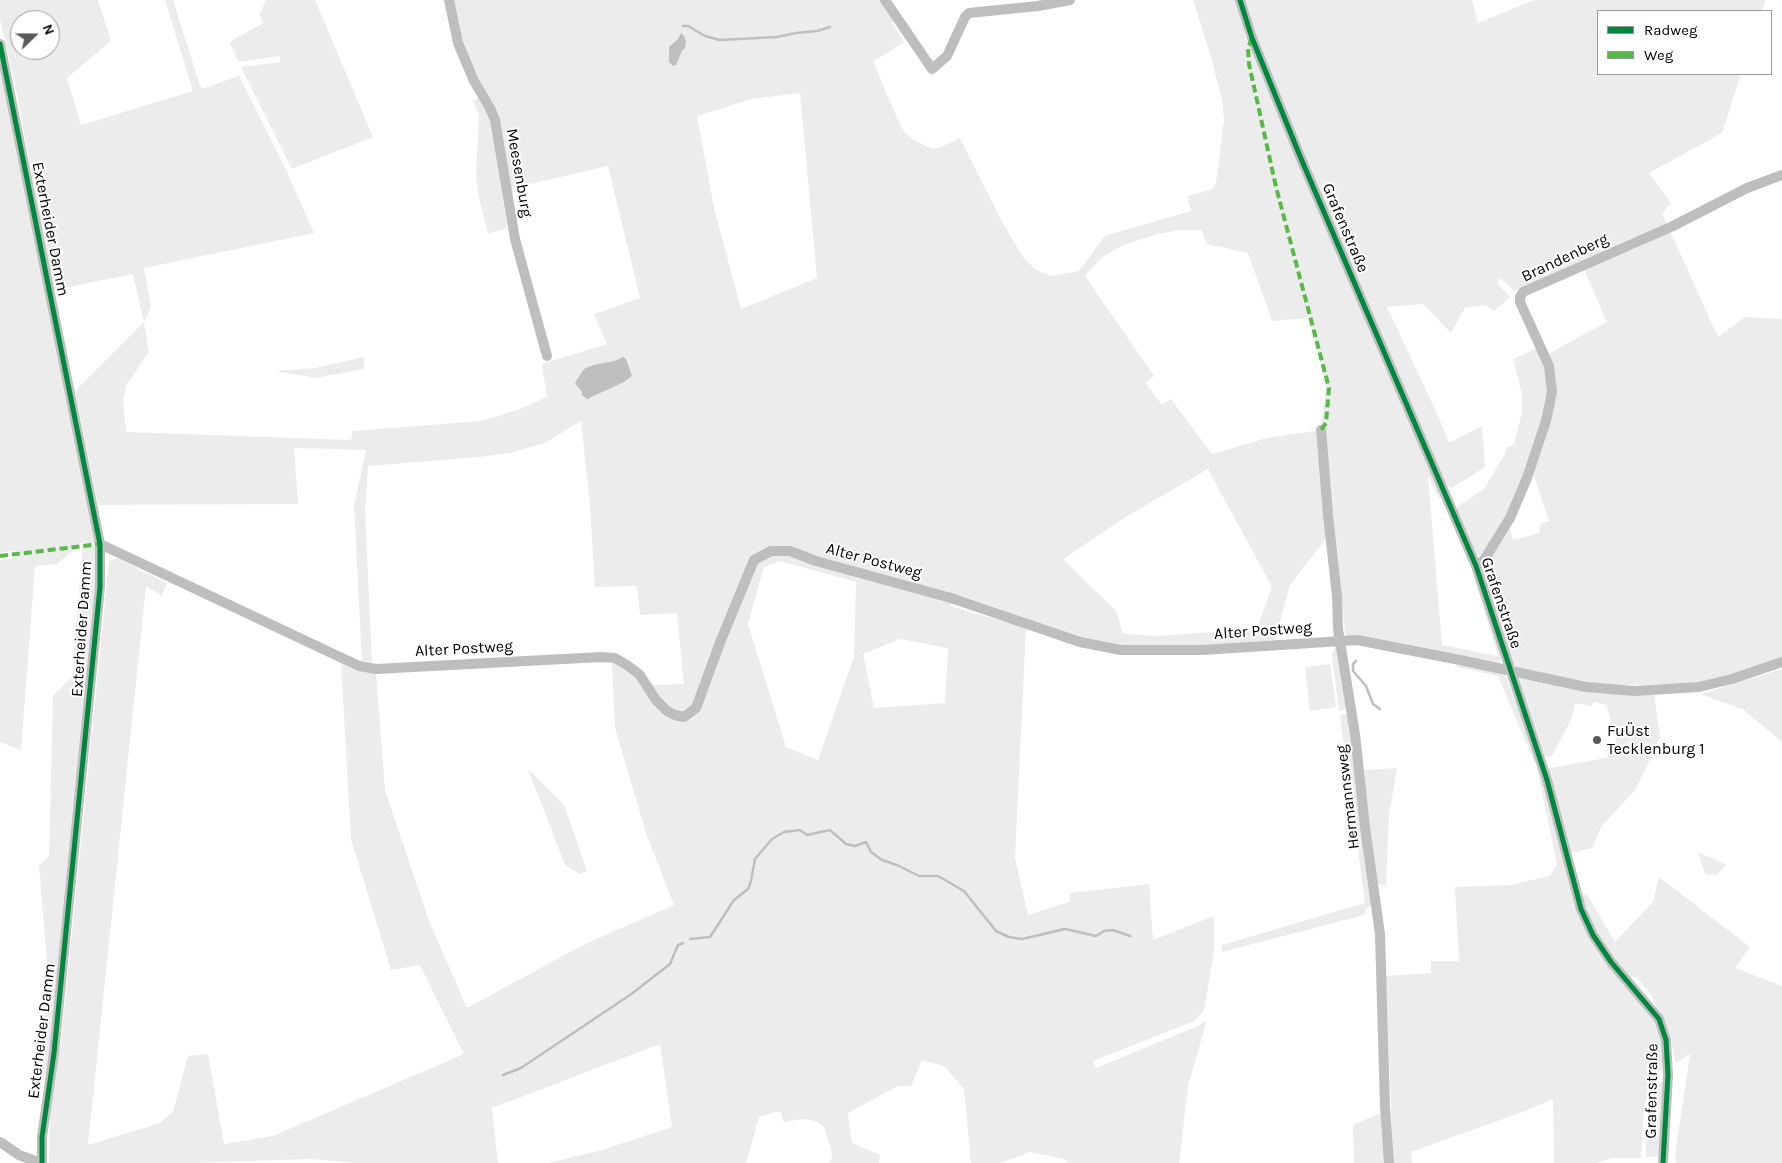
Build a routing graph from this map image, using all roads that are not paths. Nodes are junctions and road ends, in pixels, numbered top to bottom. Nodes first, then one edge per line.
1 (449, 0) edge
2 (885, 0) edge
3 (1070, 0) edge
4 (1240, 0) edge
5 (0, 44) edge
6 (1782, 175) edge
7 (547, 356) dead end
8 (1321, 430) dead end
9 (100, 544) junction
10 (1476, 566) junction
11 (1342, 641) junction
12 (1782, 662) edge
13 (1510, 670) junction
14 (0, 1142) edge
15 (41, 1163) edge
16 (1389, 1163) edge
17 (1664, 1163) edge

1 - 7 street, Meesenburg
2 - 3 street
4 - 10 street, Grafenstraße
5 - 9 street, Exterheider Damm
6 - 10 street, Brandenberg
8 - 11 street, Hermannsweg
9 - 11 street, Alter Postweg
9 - 15 street, Exterheider Damm
10 - 13 street, Grafenstraße
11 - 13 street, Alter Postweg
11 - 16 street, Hermannsweg
12 - 13 street, Alter Postweg
13 - 17 street, Grafenstraße
14 - 15 street

